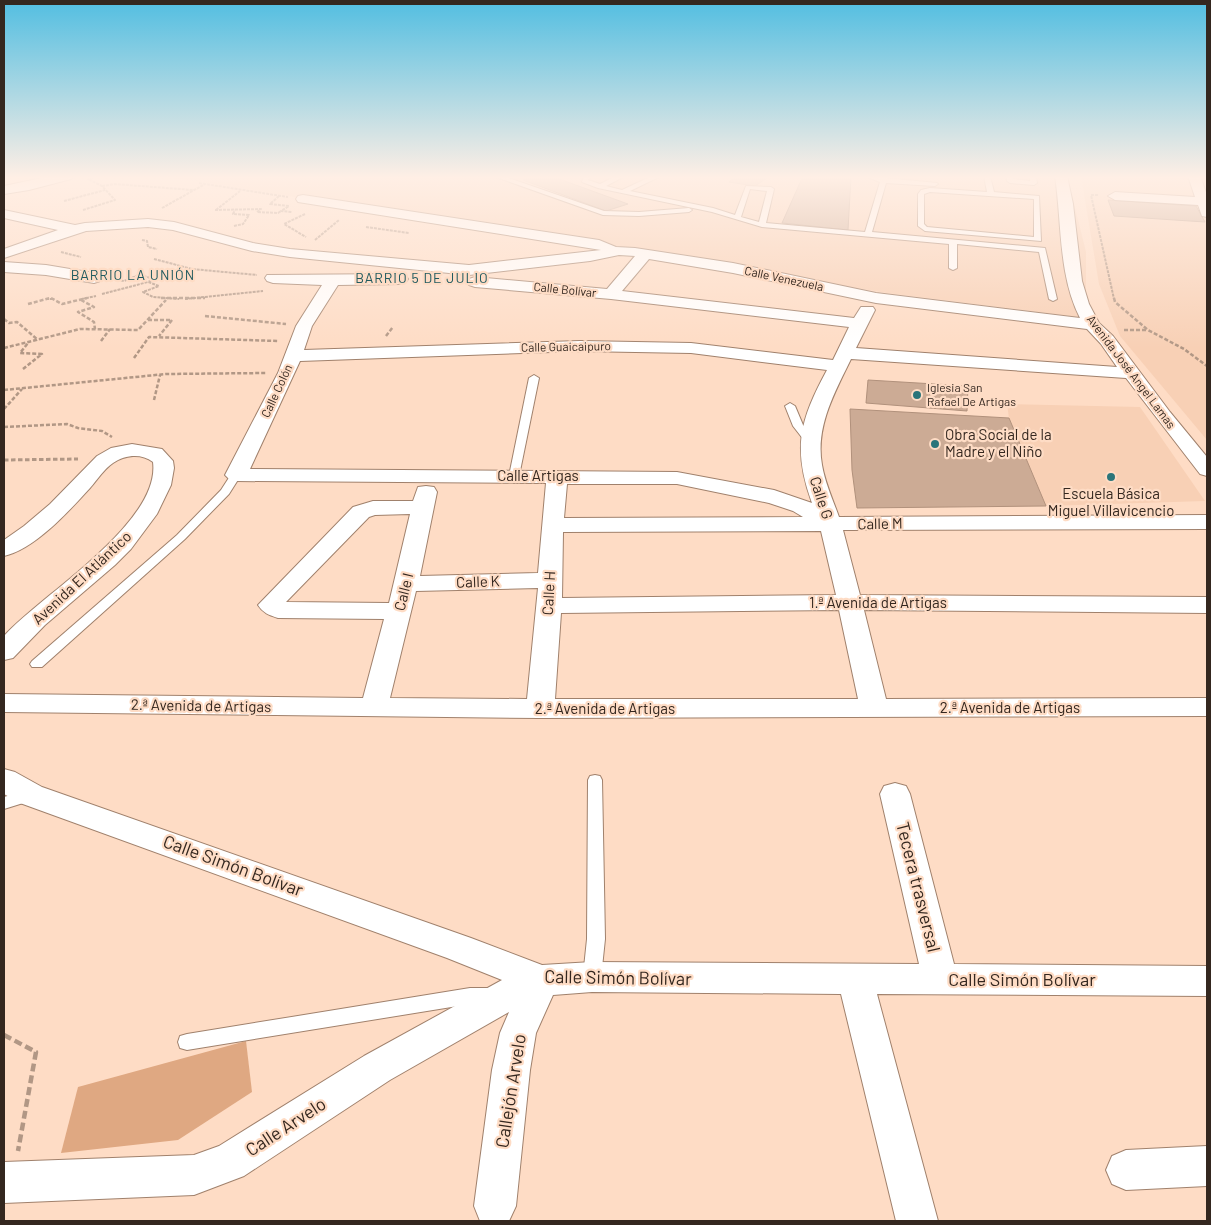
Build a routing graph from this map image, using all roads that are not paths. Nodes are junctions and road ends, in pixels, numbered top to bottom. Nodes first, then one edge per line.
1 (65, 233) edge
2 (200, 233) edge
3 (529, 233) edge
4 (858, 233) edge
5 (964, 233) edge
6 (1038, 233) edge
7 (1069, 233) edge
8 (868, 234) joint
9 (953, 242) junction
10 (619, 251) junction
11 (4, 254) edge
12 (645, 254) junction
13 (401, 265) junction
14 (4, 267) edge
15 (953, 268) dead end
16 (469, 270) junction
17 (94, 278) road end
18 (391, 278) junction
19 (332, 281) junction
20 (497, 282) junction
21 (271, 284) road end
22 (611, 294) junction
23 (876, 298) junction
24 (1053, 299) dead end
25 (857, 323) junction
26 (1092, 325) junction
27 (295, 349) junction
28 (842, 359) junction
29 (1132, 373) junction
30 (534, 378) dead end
31 (790, 406) dead end
32 (811, 442) junction
33 (1207, 470) edge
34 (236, 475) junction
35 (431, 475) junction
36 (514, 476) junction
37 (557, 476) junction
38 (422, 507) junction
39 (1207, 522) edge
40 (830, 525) junction
41 (552, 526) junction
42 (4, 549) edge
43 (550, 580) junction
44 (406, 584) junction
45 (849, 602) junction
46 (1207, 605) edge
47 (549, 606) junction
48 (399, 610) junction
49 (4, 652) edge
50 (37, 664) dead end
51 (4, 703) edge
52 (1207, 707) edge
53 (374, 708) junction
54 (874, 708) junction
55 (540, 709) junction
56 (594, 780) dead end
57 (13, 793) edge
58 (895, 794) dead end
59 (592, 977) junction
60 (540, 980) junction
61 (855, 980) junction
62 (940, 980) junction
63 (1207, 981) edge
64 (507, 995) junction
65 (187, 1042) dead end
66 (1207, 1166) edge
67 (1126, 1170) dead end
68 (8, 1182) edge
69 (495, 1206) dead end
70 (917, 1221) edge

1 - 11 street, Calle Venezuela
2 - 13 street, Calle Venezuela
3 - 10 street
4 - 8 lane
5 - 6 lane
7 - 26 street, Avenida José Angel Lamas
8 - 9 lane
9 - 15 lane
9 - 24 lane
10 - 12 street, Calle Venezuela
10 - 16 street, Calle Venezuela
12 - 22 street
12 - 23 street, Calle Venezuela
13 - 16 street, Calle Venezuela
13 - 18 street
14 - 17 street
16 - 20 street
18 - 19 street, Calle Bolívar
18 - 20 street, Calle Bolívar
19 - 21 street, Calle Bolívar
19 - 27 street, Calle Colón
20 - 22 street, Calle Bolívar
22 - 25 street, Calle Bolívar
23 - 25 street, Calle G
23 - 26 street, Calle Venezuela
25 - 28 street, Calle G
26 - 29 street, Avenida José Angel Lamas
27 - 28 street, Calle Guaicaipuro
27 - 34 street, Calle Colón
28 - 29 street, Calle Guaicaipuro
28 - 32 street, Calle G
29 - 33 street, Avenida José Angel Lamas
30 - 36 lane
31 - 32 lane
32 - 40 street, Calle G
34 - 35 street, Calle Artigas
34 - 50 lane
35 - 36 street, Calle Artigas
35 - 38 street, Calle I
36 - 37 street, Calle Artigas
37 - 40 street, Calle Artigas
37 - 41 street, Calle H
38 - 44 street, Calle I
38 - 48 street
39 - 40 street, Calle M
40 - 41 street, Calle M
40 - 45 street, Calle G
41 - 43 street, Calle H
42 - 49 street, Avenida El Atlántico
43 - 44 street, Calle K
43 - 47 street, Calle H
44 - 48 street, Calle I
45 - 46 street, 1.ª Avenida de Artigas
45 - 47 street, 1.ª Avenida de Artigas
45 - 54 street, Calle G
47 - 55 street, Calle H
48 - 53 street, Calle I
51 - 53 street, 2.ª Avenida de Artigas
52 - 54 street, 2.ª Avenida de Artigas
53 - 55 street, 2.ª Avenida de Artigas
54 - 55 street, 2.ª Avenida de Artigas
56 - 59 lane
57 - 60 street, Calle Simón Bolívar
58 - 62 street, Tecera trasversal
59 - 60 street, Calle Simón Bolívar
59 - 61 street, Calle Simón Bolívar
60 - 64 street, Calle Arvelo
60 - 69 street, Callejón Arvelo
61 - 62 street, Calle Simón Bolívar
61 - 70 street
62 - 63 street, Calle Simón Bolívar
64 - 65 lane
64 - 68 street, Calle Arvelo
66 - 67 street

